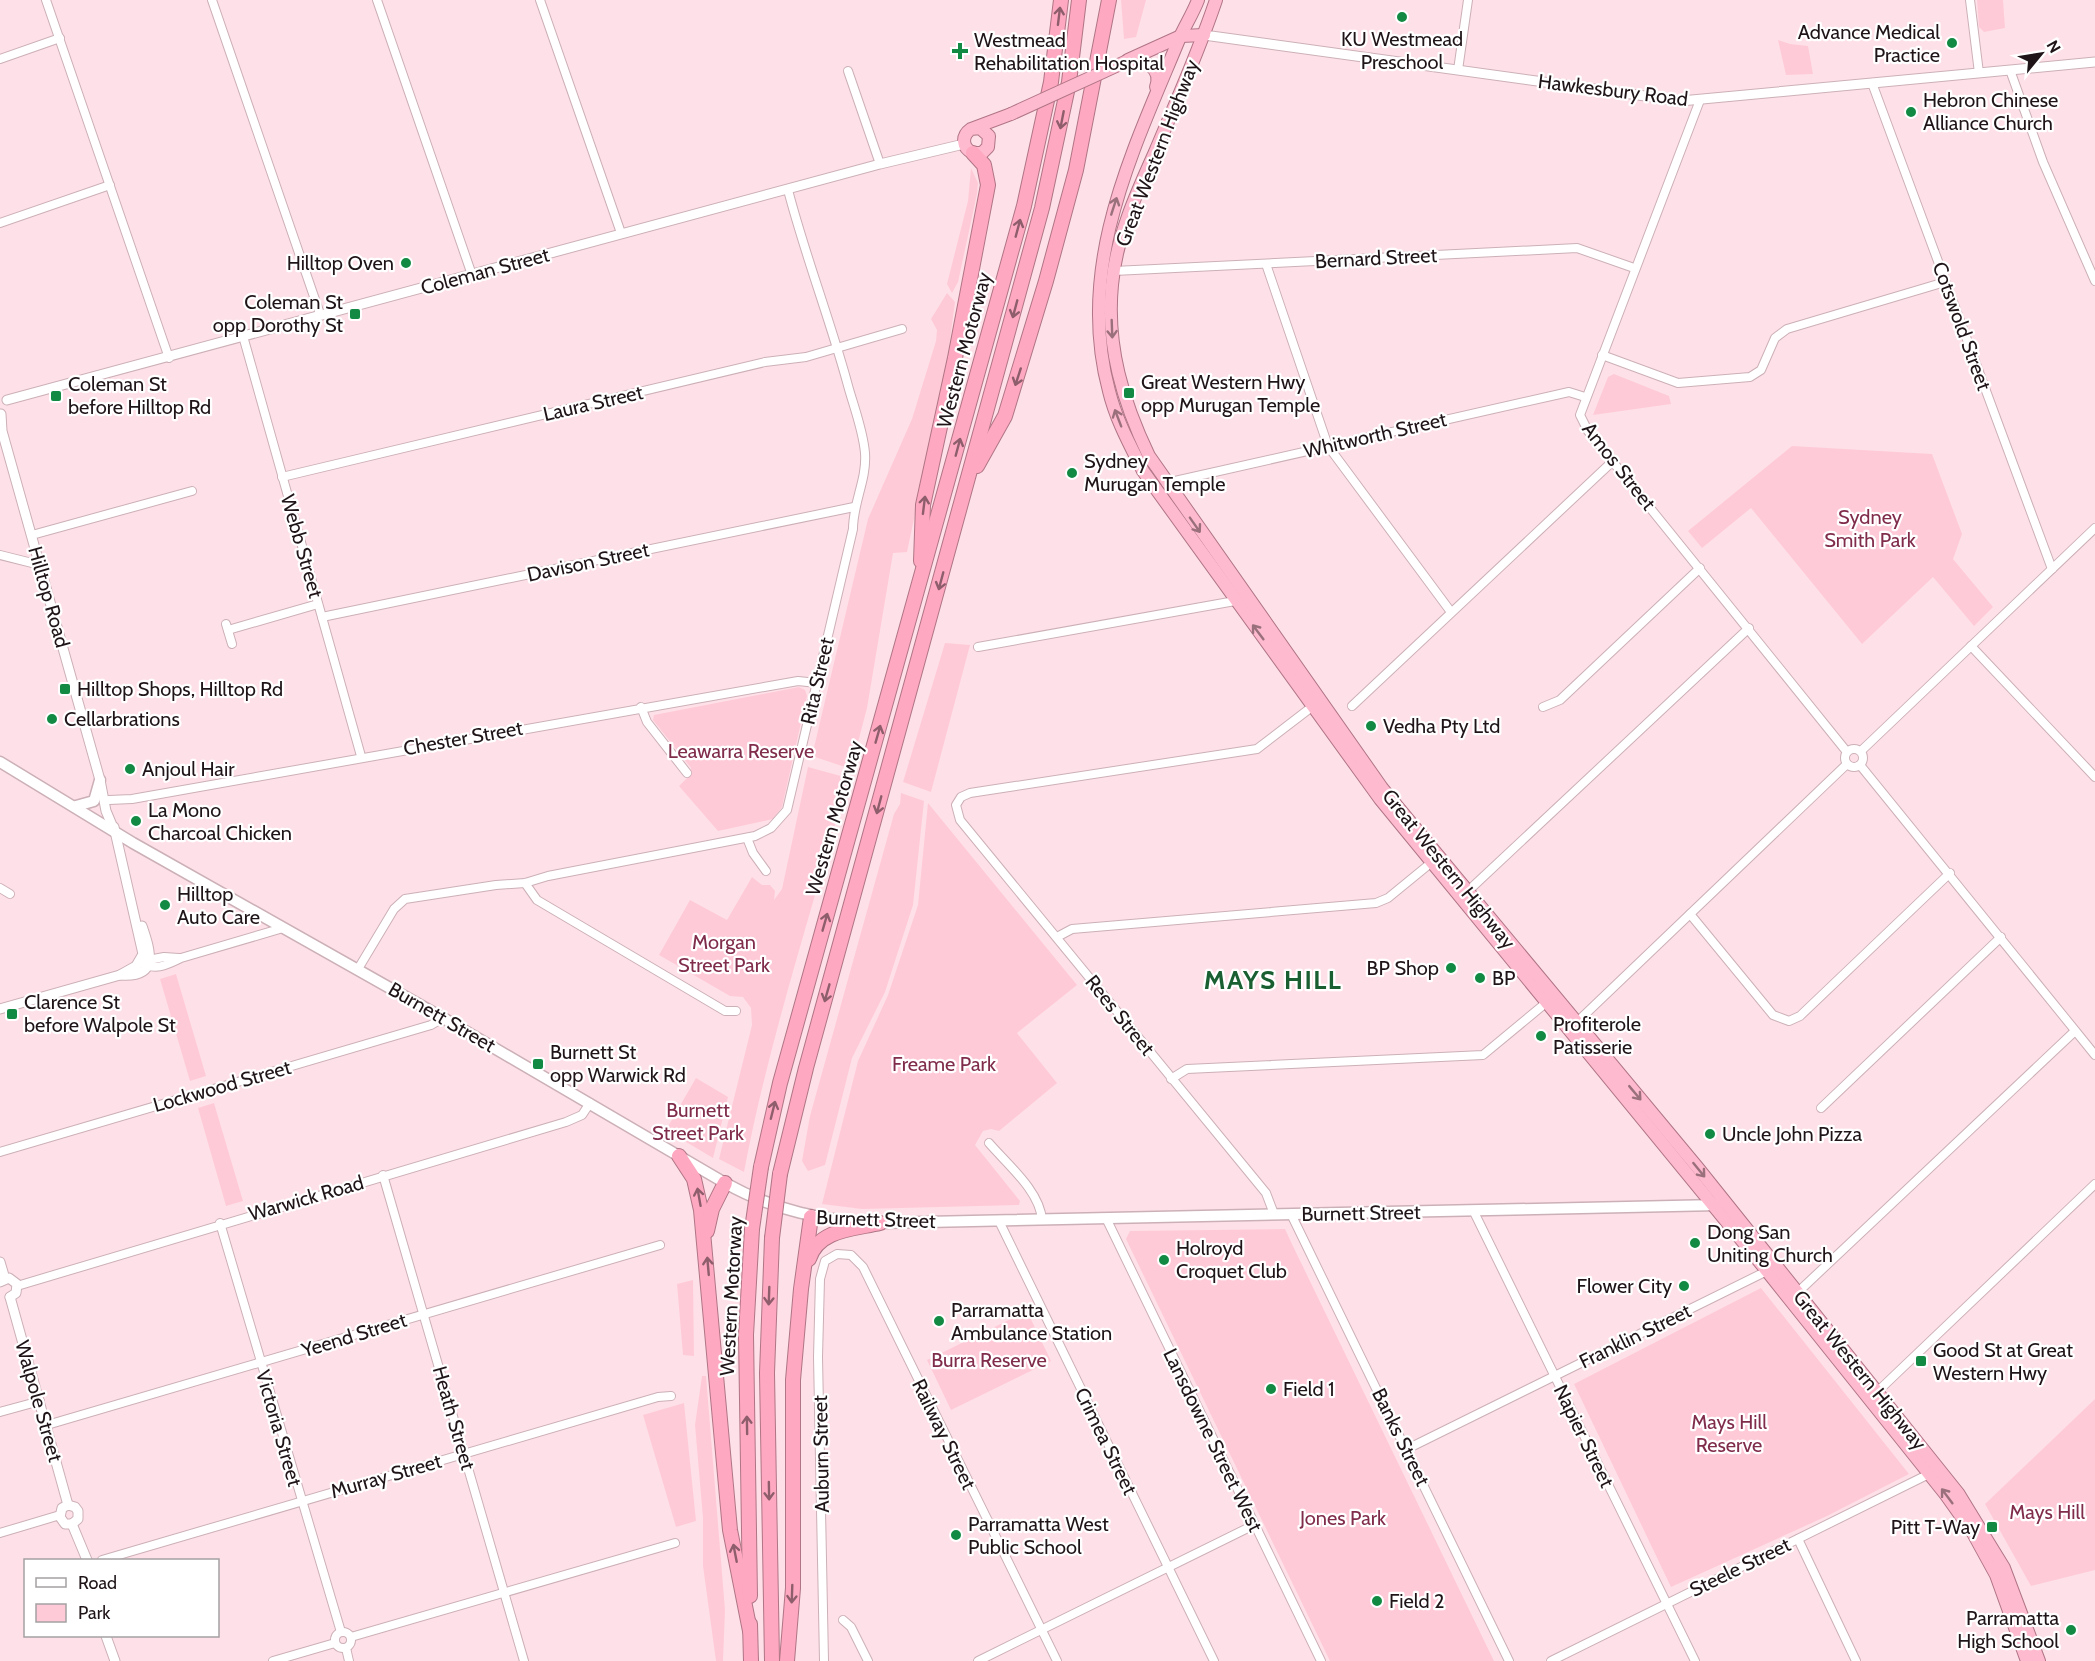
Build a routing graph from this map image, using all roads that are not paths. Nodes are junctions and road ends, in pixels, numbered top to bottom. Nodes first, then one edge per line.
1 (46, 0) edge
2 (212, 0) edge
3 (377, 0) edge
4 (540, 0) edge
5 (1061, 0) edge
6 (1079, 0) edge
7 (1109, 0) edge
8 (1198, 0) edge
9 (1216, 0) edge
10 (1468, 0) edge
11 (1970, 0) edge
12 (1204, 34) junction
13 (1181, 36) junction
14 (60, 38) junction
15 (0, 59) edge
16 (1127, 60) junction
17 (2095, 62) edge
18 (1458, 69) junction
19 (2010, 70) junction
20 (848, 71) dead end
21 (1979, 73) junction
22 (1872, 83) junction
23 (1700, 100) junction
24 (1011, 114) junction
25 (1148, 119) junction
26 (972, 129) junction
27 (990, 143) junction
28 (969, 149) junction
29 (880, 164) junction
30 (110, 185) junction
31 (788, 190) junction
32 (0, 224) edge
33 (621, 233) junction
34 (1266, 264) junction
35 (1634, 268) junction
36 (1114, 271) junction
37 (472, 275) junction
38 (2095, 281) edge
39 (1945, 282) junction
40 (320, 314) junction
41 (902, 329) dead end
42 (243, 336) junction
43 (837, 346) junction
44 (1602, 355) junction
45 (169, 358) junction
46 (1585, 396) junction
47 (3, 397) edge
48 (1, 414) edge
49 (1328, 446) junction
50 (1613, 461) junction
51 (282, 477) junction
52 (1166, 483) junction
53 (967, 484) junction
54 (192, 491) dead end
55 (854, 507) junction
56 (2095, 528) edge
57 (32, 535) junction
58 (0, 555) edge
59 (40, 565) junction
60 (1700, 568) junction
61 (2052, 569) junction
62 (920, 584) junction
63 (1235, 601) junction
64 (318, 604) junction
65 (1451, 612) junction
66 (322, 617) junction
67 (1749, 628) junction
68 (232, 644) dead end
69 (1971, 646) junction
70 (978, 647) dead end
71 (817, 683) junction
72 (641, 706) junction
73 (1313, 706) junction
74 (1352, 706) dead end
75 (1543, 707) dead end
76 (1861, 751) junction
77 (1847, 752) junction
78 (361, 756) junction
79 (0, 762) edge
80 (1847, 764) junction
81 (1860, 765) junction
82 (687, 773) dead end
83 (2095, 777) edge
84 (100, 780) junction
85 (109, 800) junction
86 (76, 806) junction
87 (114, 830) junction
88 (747, 837) junction
89 (1432, 862) junction
90 (766, 871) dead end
91 (1950, 873) junction
92 (525, 883) junction
93 (0, 888) edge
94 (1467, 892) junction
95 (10, 894) dead end
96 (1690, 914) junction
97 (285, 927) junction
98 (1057, 937) junction
99 (2001, 937) junction
100 (143, 963) junction
101 (358, 969) junction
102 (1547, 1002) junction
103 (0, 1010) edge
104 (736, 1011) dead end
105 (443, 1018) junction
106 (1576, 1023) junction
107 (2075, 1031) junction
108 (2095, 1055) edge
109 (1172, 1079) junction
110 (590, 1103) junction
111 (1821, 1108) dead end
112 (989, 1143) dead end
113 (0, 1152) edge
114 (679, 1156) junction
115 (383, 1175) junction
116 (725, 1183) junction
117 (2095, 1184) edge
118 (1727, 1204) junction
119 (1713, 1205) junction
120 (1473, 1210) junction
121 (1274, 1214) junction
122 (1291, 1215) junction
123 (812, 1217) junction
124 (1106, 1218) junction
125 (1042, 1220) junction
126 (999, 1221) junction
127 (220, 1223) junction
128 (880, 1223) junction
129 (705, 1242) junction
130 (660, 1245) dead end
131 (837, 1254) joint
132 (0, 1262) edge
133 (1767, 1271) junction
134 (2, 1280) edge
135 (17, 1286) junction
136 (801, 1288) junction
137 (1797, 1293) junction
138 (5, 1296) edge
139 (423, 1314) junction
140 (261, 1363) junction
141 (1554, 1376) junction
142 (671, 1396) dead end
143 (1873, 1396) junction
144 (40, 1401) junction
145 (0, 1412) edge
146 (47, 1425) junction
147 (1407, 1449) junction
148 (464, 1453) junction
149 (1929, 1474) junction
150 (301, 1502) junction
151 (68, 1505) junction
152 (60, 1515) junction
153 (72, 1524) junction
154 (1254, 1525) junction
155 (0, 1533) edge
156 (1798, 1539) junction
157 (675, 1543) dead end
158 (87, 1559) edge
159 (105, 1559) edge
160 (1168, 1568) junction
161 (505, 1593) junction
162 (1667, 1604) junction
163 (843, 1620) dead end
164 (1042, 1630) junction
165 (750, 1631) junction
166 (341, 1632) junction
167 (107, 1637) edge
168 (351, 1637) junction
169 (335, 1642) junction
170 (346, 1648) junction
171 (115, 1661) edge
172 (273, 1661) edge
173 (349, 1661) edge
174 (524, 1661) edge
175 (751, 1661) edge
176 (772, 1661) edge
177 (787, 1661) edge
178 (824, 1661) edge
179 (868, 1661) edge
180 (978, 1661) edge
181 (1057, 1661) edge
182 (1214, 1661) edge
183 (1321, 1661) edge
184 (1509, 1661) edge
185 (1551, 1661) edge
186 (1695, 1661) edge
187 (1856, 1661) edge
188 (2027, 1661) edge
189 (2039, 1661) edge

1 - 14 street
2 - 40 street
3 - 37 street
4 - 33 street
62 -> 5 highway, Western Motorway
6 -> 53 highway, Western Motorway
7 -> 53 highway
8 - 13 highway, Great Western Highway
9 - 12 highway, Great Western Highway
10 - 18 street
11 - 21 street
12 - 13 highway
12 - 18 street, Hawkesbury Road
12 - 36 highway, Great Western Highway
13 - 16 highway
13 - 25 highway, Great Western Highway
14 - 15 street
14 - 30 street
16 - 24 highway, bridge
16 - 25 highway
17 - 19 street, Hawkesbury Road
18 - 23 street, Hawkesbury Road
19 - 21 street, Hawkesbury Road
19 - 38 street
20 - 29 street
21 - 22 street, Hawkesbury Road
22 - 23 street, Hawkesbury Road
22 - 39 street, Cotswold Street
23 - 35 street, Amos Street
24 - 26 highway
24 - 27 highway
63 -> 25 highway, Great Western Highway
26 - 27 highway
26 - 28 highway
27 - 28 highway
28 - 29 street, Coleman Street
62 -> 28 highway
29 - 31 street, Coleman Street
30 - 32 street
30 - 45 street
31 - 33 street, Coleman Street
31 - 43 street, Rita Street
33 - 37 street, Coleman Street
34 - 35 street, Bernard Street
34 - 36 street, Bernard Street
34 - 49 street
35 - 44 street, Amos Street
36 -> 52 highway, Great Western Highway
37 - 40 street, Coleman Street
39 - 44 street
39 - 61 street, Cotswold Street
40 - 42 street, Coleman Street
41 - 43 street, Laura Street
42 - 45 street, Coleman Street
42 - 51 street, Webb Street
43 - 51 street, Laura Street
43 - 55 street, Rita Street
44 - 46 street, Amos Street
45 - 47 street, Coleman Street
46 - 49 street, Whitworth Street
46 - 50 street, Amos Street
47 - 48 street
48 - 57 street, Hilltop Road
49 - 52 street, Whitworth Street
49 - 65 street
50 - 60 street, Amos Street
50 - 65 street
51 - 64 street, Webb Street
52 -> 94 highway, Great Western Highway
53 -> 176 highway, Western Motorway, bridge
54 - 57 street
55 - 66 street, Davison Street
55 - 71 street, Rita Street
56 - 61 street
57 - 59 street, Hilltop Road
58 - 59 street
59 - 84 street, Hilltop Road
60 - 67 street, Amos Street
60 - 75 street
61 - 69 street
165 -> 62 highway, Western Motorway, bridge
63 - 70 street
73 -> 63 highway, Great Western Highway
64 - 66 street, Webb Street
64 - 68 street
65 - 74 street
66 - 78 street, Webb Street
67 - 77 street, Amos Street
67 - 94 street
69 - 76 street
69 - 83 street
71 - 72 street, Chester Street
71 - 88 street, Rita Street
72 - 78 street, Chester Street
72 - 82 street
73 - 89 highway, Great Western Highway
73 - 98 street, Rees Street
76 - 77 street
76 - 81 street
77 - 80 street
78 - 85 street, Chester Street
79 - 86 main road, Burnett Street
80 - 81 street
80 - 96 street
81 - 91 street
84 - 85 street, Hilltop Road
84 - 86 main road
84 - 87 street, Hilltop Road
85 - 87 street, Hilltop Road
86 - 87 main road, Burnett Street
87 - 97 main road, Burnett Street
87 - 100 street, Hilltop Road
88 - 90 street
88 - 92 street, Rita Street
89 - 98 street
89 - 102 highway, Great Western Highway
91 - 96 street
91 - 99 street
92 - 101 street, Rita Street
92 - 104 street
93 - 95 street
94 - 106 highway, Great Western Highway
96 - 106 street
97 - 100 street
97 - 101 main road, Burnett Street
98 - 109 street, Rees Street
99 - 107 street
99 - 111 street
100 - 103 street
101 - 105 main road, Burnett Street
102 - 109 street
102 - 119 highway, Great Western Highway
105 - 110 main road, Burnett Street
105 - 113 street, Lockwood Street
106 -> 118 highway, Great Western Highway
107 - 108 street
107 - 137 street
109 - 121 street, Rees Street
110 - 114 main road, Burnett Street
110 - 115 street, Warwick Road
112 - 125 street
114 - 116 main road, Burnett Street
129 -> 114 highway
115 - 127 street, Warwick Road
115 - 139 street, Heath Street
116 - 123 main road, Burnett Street
116 - 129 highway
117 - 143 street
118 - 119 main road, Burnett Street
118 - 137 highway, Great Western Highway
119 - 120 main road, Burnett Street
119 - 133 highway, Great Western Highway
120 - 122 main road, Burnett Street
120 - 141 street, Napier Street
121 - 122 main road, Burnett Street
121 - 124 main road, Burnett Street
122 - 147 street, Banks Street
123 - 128 main road, Burnett Street
123 - 136 highway
124 - 125 main road, Burnett Street
124 - 154 street, Lansdowne Street West
125 - 126 main road, Burnett Street
126 - 128 main road, Burnett Street
126 - 160 street, Crimea Street
127 - 135 street, Warwick Road
127 - 140 street, Victoria Street
128 - 136 highway
165 -> 129 highway
130 - 139 street, Yeend Street
131 - 164 street, Railway Street
131 - 178 street, Auburn Street
132 - 134 street
133 - 141 street, Franklin Street
133 - 143 highway, Great Western Highway
134 - 135 street
135 - 138 street
136 -> 177 highway
137 - 143 highway, Great Western Highway
138 - 144 street, Walpole Street
139 - 140 street, Yeend Street
139 - 148 street, Heath Street
140 - 146 street, Yeend Street
140 - 150 street, Victoria Street
141 - 147 street, Franklin Street
141 - 162 street, Napier Street
142 - 148 street, Murray Street
143 - 149 highway, Great Western Highway
143 - 189 highway, Great Western Highway
144 - 145 street
144 - 146 street, Walpole Street
146 - 151 street, Walpole Street
147 - 184 street, Banks Street
148 - 150 street, Murray Street
148 - 161 street, Heath Street
149 - 156 street, Steele Street
188 -> 149 highway, Great Western Highway
150 - 159 street, Murray Street
150 - 166 street, Victoria Street
151 - 152 street
151 - 153 street
152 - 153 street
152 - 155 street
153 - 158 street
154 - 160 street
154 - 183 street, Lansdowne Street West
156 - 162 street, Steele Street
156 - 187 street
157 - 161 street
160 - 164 street
160 - 182 street, Crimea Street
161 - 168 street
161 - 174 street, Heath Street
162 - 185 street, Steele Street
162 - 186 street, Napier Street
163 - 179 street
164 - 180 street
164 - 181 street, Railway Street
165 - 175 highway, Western Motorway
166 - 168 street
166 - 169 street
167 - 171 street
168 - 170 street
169 - 170 street
169 - 172 street
170 - 173 street

